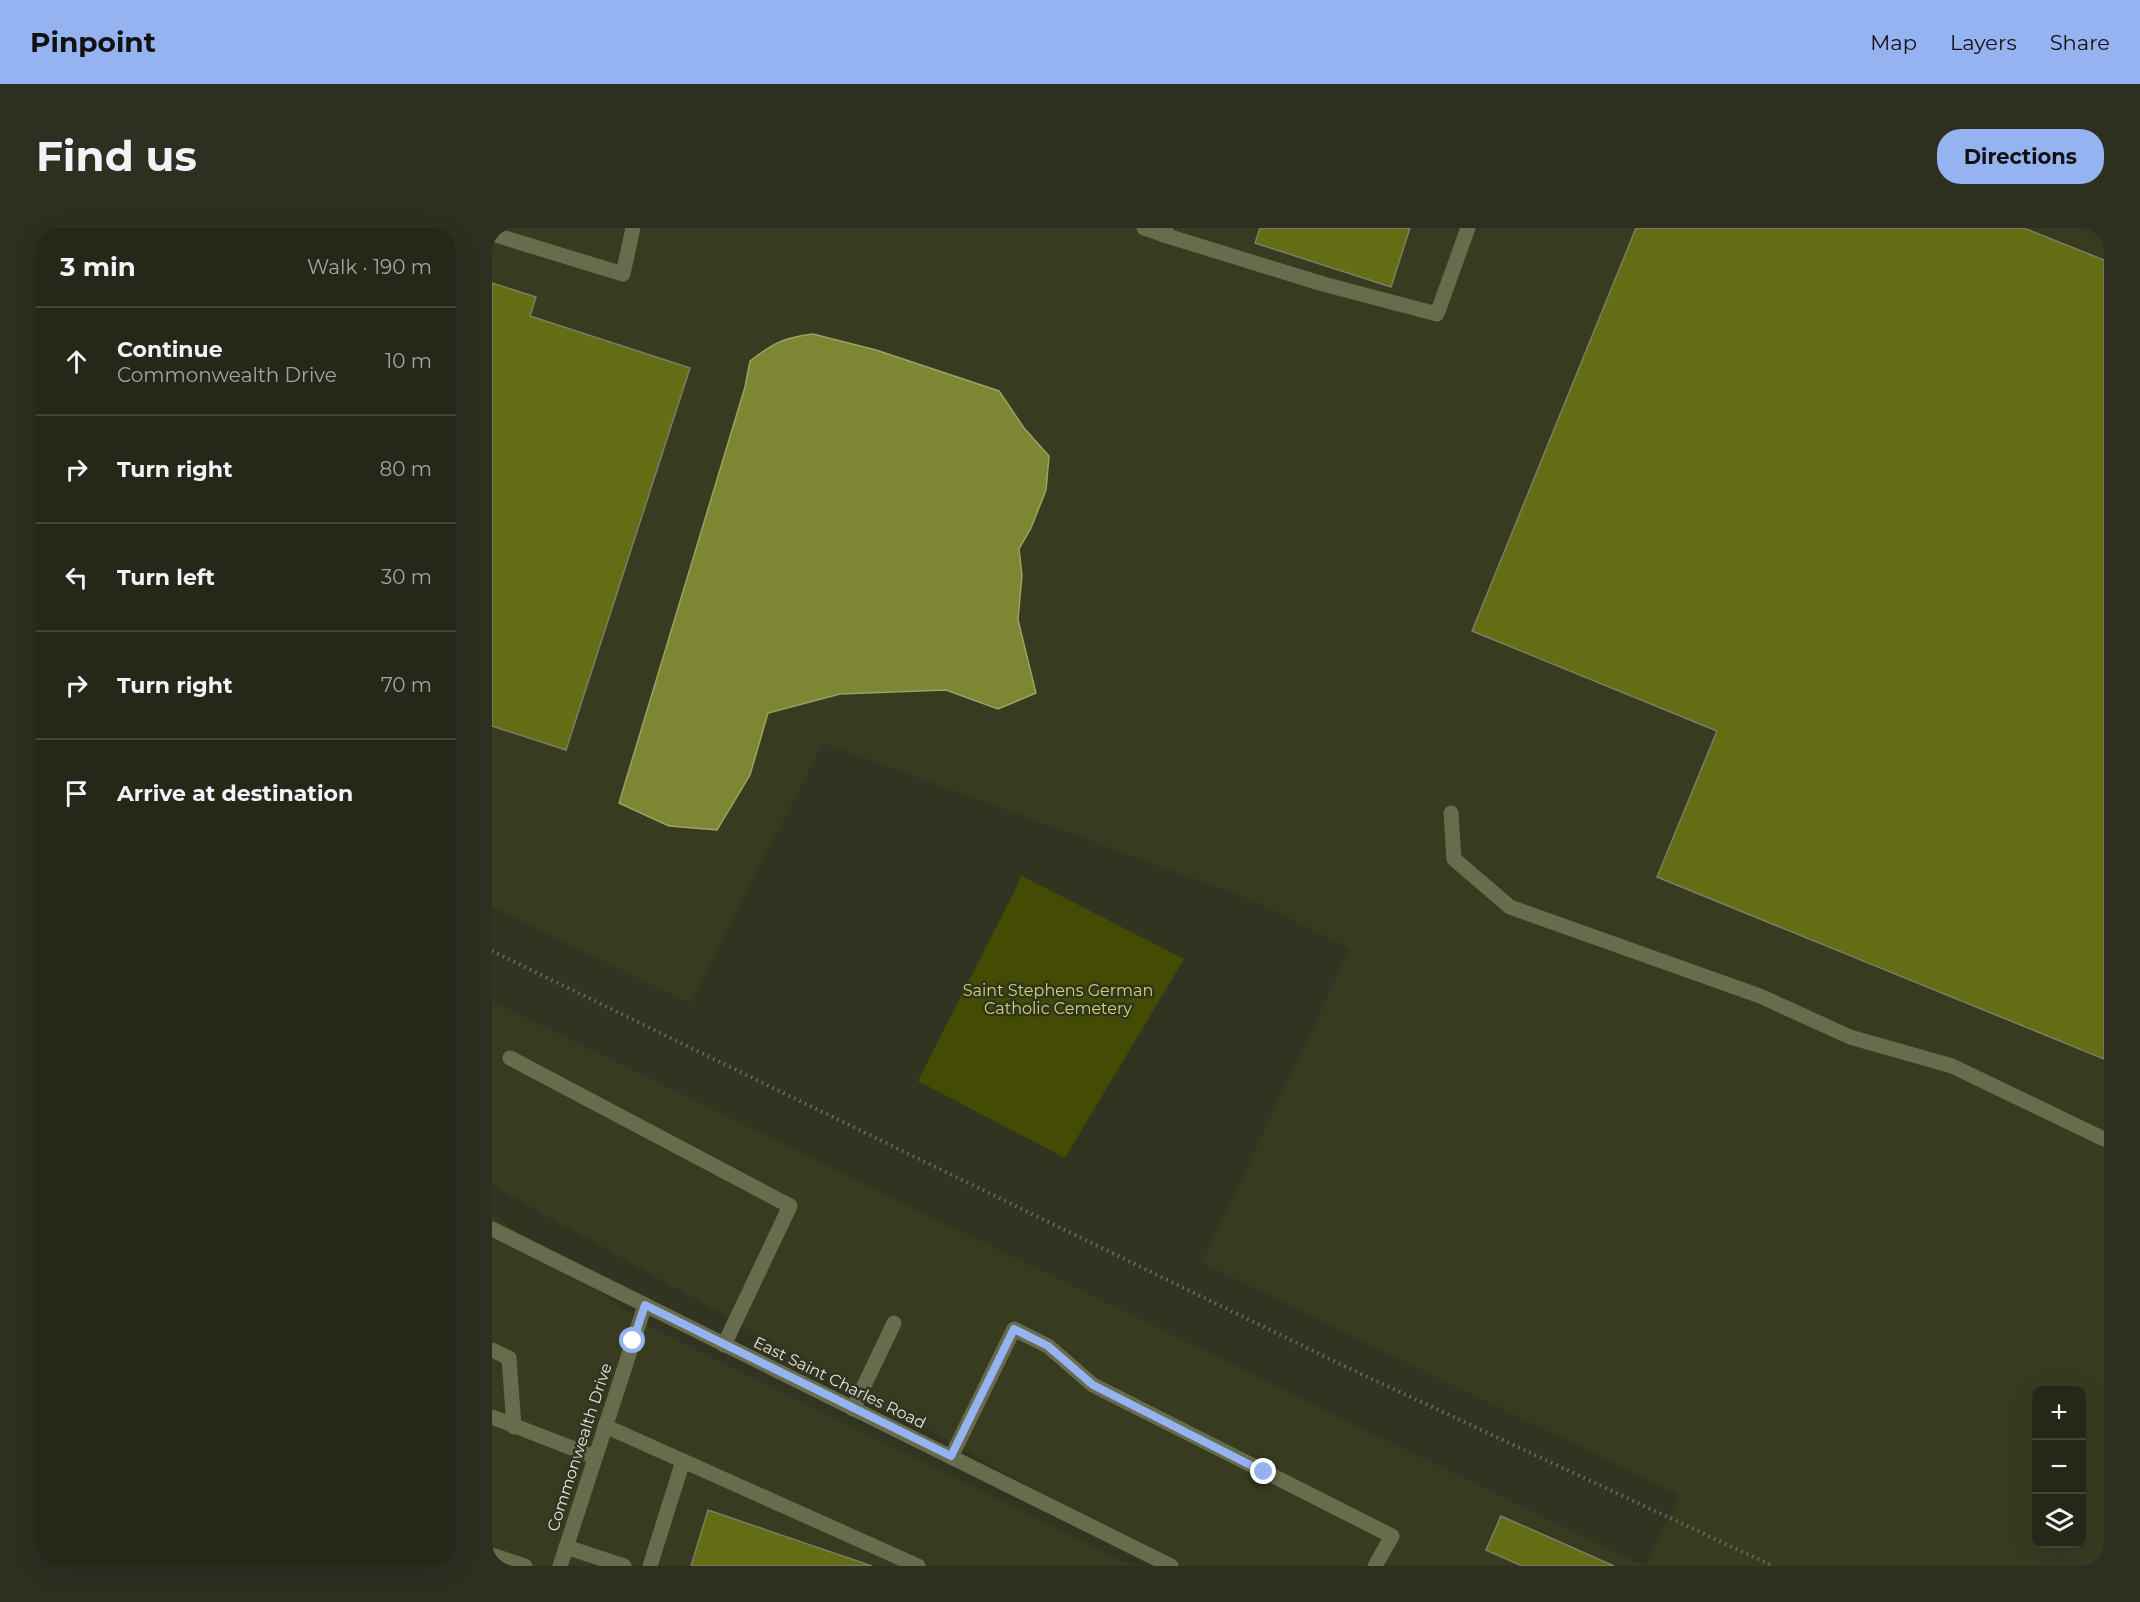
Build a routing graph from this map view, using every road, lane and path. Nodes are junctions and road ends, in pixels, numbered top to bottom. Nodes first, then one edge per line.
1 (633, 228) edge
2 (1144, 228) edge
3 (1468, 228) edge
4 (1166, 232) edge
5 (492, 234) edge
6 (1451, 813) dead end
7 (492, 951) edge
8 (510, 1058) dead end
9 (2104, 1139) edge
10 (492, 1229) edge
11 (645, 1305) junction
12 (894, 1323) dead end
13 (724, 1344) junction
14 (492, 1350) edge
15 (853, 1409) junction
16 (492, 1417) edge
17 (605, 1426) junction
18 (514, 1427) junction
19 (951, 1456) junction
20 (595, 1457) junction
21 (683, 1461) junction
22 (566, 1547) junction
23 (492, 1555) edge
24 (525, 1566) edge
25 (560, 1566) edge
26 (624, 1566) edge
27 (650, 1566) edge
28 (918, 1566) edge
29 (1172, 1566) edge
30 (1376, 1566) edge
31 (1773, 1566) edge

1 - 5 street
2 - 4 street
3 - 4 street
6 - 9 street
7 - 31 path
8 - 13 street
10 - 11 street, East Saint Charles Road
11 - 13 street, East Saint Charles Road
11 - 17 street, Commonwealth Drive
12 - 15 street
13 - 15 street, East Saint Charles Road
14 - 18 street
15 - 19 street, East Saint Charles Road
16 - 18 street
17 - 20 street, Commonwealth Drive
17 - 21 street
18 - 20 street
19 - 29 street, East Saint Charles Road
19 - 30 street
20 - 22 street, Commonwealth Drive
21 - 27 street
21 - 28 street
22 - 25 street, Commonwealth Drive
22 - 26 street
23 - 24 street

